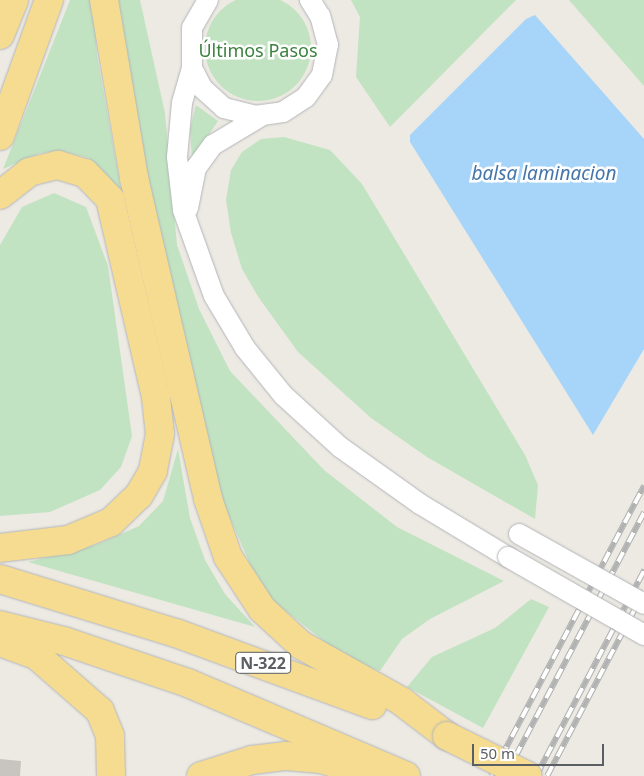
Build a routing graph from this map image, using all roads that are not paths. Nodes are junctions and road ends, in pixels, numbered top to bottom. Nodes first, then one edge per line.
1 (14, 0) edge
2 (49, 0) edge
3 (104, 0) edge
4 (208, 0) edge
5 (312, 1) edge
6 (0, 35) edge
7 (192, 68) junction
8 (261, 116) junction
9 (0, 136) edge
10 (0, 195) edge
11 (185, 215) junction
12 (519, 534) dead end
13 (0, 548) edge
14 (0, 579) edge
15 (644, 604) edge
16 (0, 625) edge
17 (644, 634) edge
18 (0, 642) edge
19 (447, 736) junction
20 (111, 776) edge
21 (201, 776) edge
22 (375, 776) edge
23 (406, 776) edge
24 (528, 776) edge

1 - 6 highway
2 - 9 highway
3 - 19 highway
4 - 7 street
5 - 8 street
7 - 8 street
7 - 11 street
8 - 11 street
10 - 13 highway
11 - 17 street, bridge
12 - 15 street, bridge
14 - 19 highway, N-322
16 - 23 highway, N-322
18 - 20 highway
19 - 24 highway, N-322, bridge
21 - 22 highway

